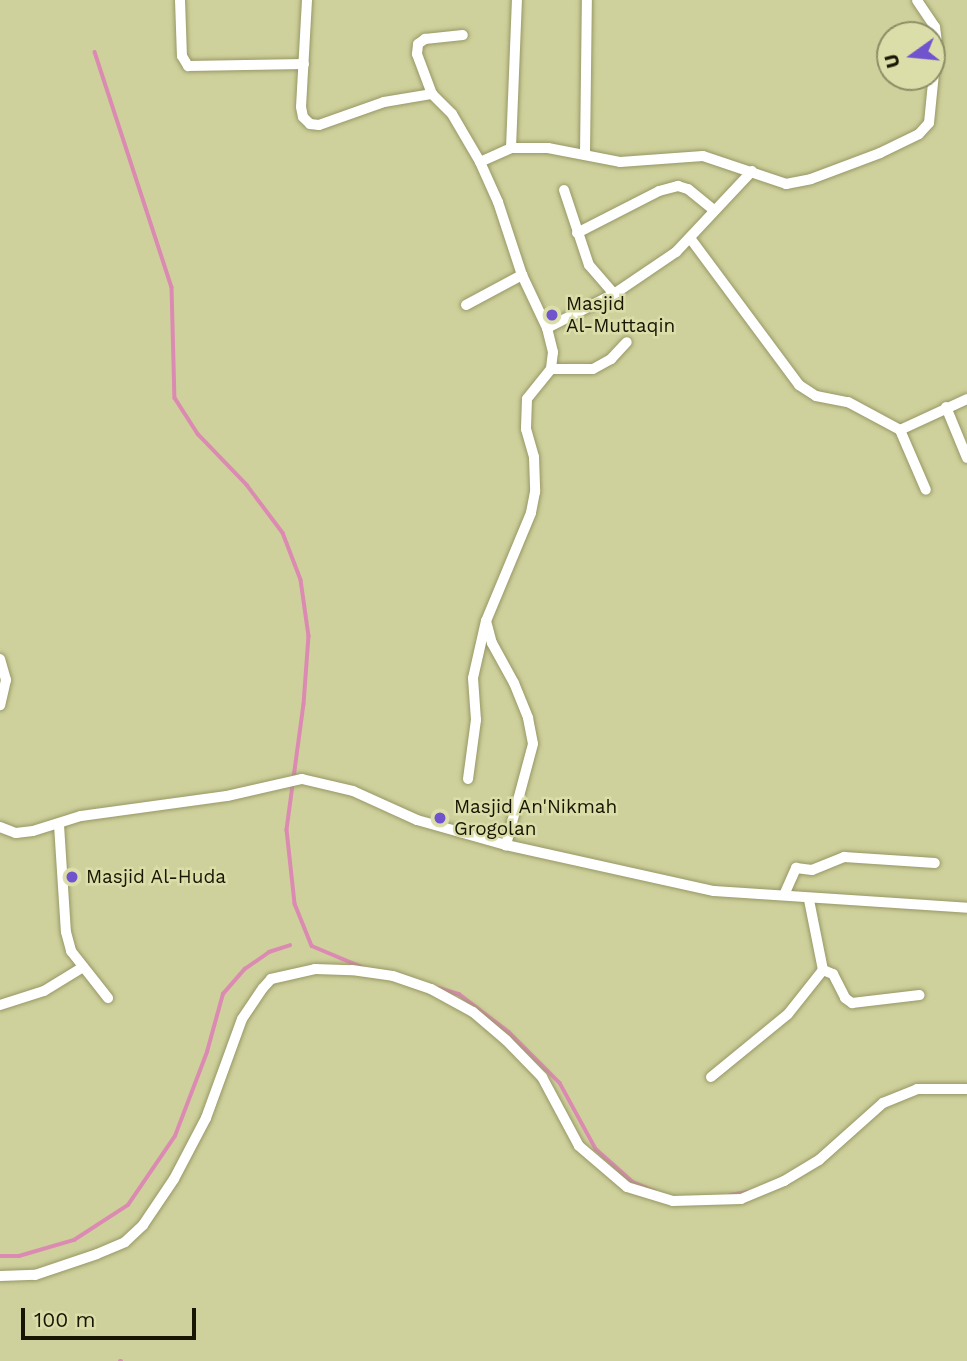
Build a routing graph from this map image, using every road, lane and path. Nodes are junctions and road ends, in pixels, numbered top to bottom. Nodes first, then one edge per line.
1 (180, 0) edge
2 (307, 0) edge
3 (517, 0) edge
4 (587, 0) edge
5 (917, 0) edge
6 (463, 35) dead end
7 (304, 64) junction
8 (432, 94) junction
9 (512, 148) junction
10 (585, 154) junction
11 (480, 162) junction
12 (752, 171) junction
13 (564, 190) dead end
14 (714, 210) junction
15 (577, 233) junction
16 (690, 238) junction
17 (522, 275) junction
18 (614, 294) junction
19 (466, 305) dead end
20 (547, 328) junction
21 (627, 342) dead end
22 (551, 369) junction
23 (967, 399) edge
24 (946, 407) junction
25 (900, 430) junction
26 (967, 458) edge
27 (926, 490) dead end
28 (486, 621) junction
29 (0, 659) edge
30 (0, 705) edge
31 (468, 779) dead end
32 (59, 825) junction
33 (0, 828) edge
34 (506, 845) junction
35 (935, 863) dead end
36 (783, 895) junction
37 (809, 900) junction
38 (967, 908) edge
39 (83, 967) junction
40 (823, 970) junction
41 (920, 995) dead end
42 (108, 998) dead end
43 (0, 1004) edge
44 (711, 1077) dead end
45 (967, 1089) edge
46 (0, 1276) edge

1 - 7 street
2 - 7 street
3 - 9 street
4 - 10 street
5 - 12 street
6 - 8 street
7 - 8 street
8 - 11 street
9 - 10 street
9 - 11 street
10 - 12 street
11 - 17 street
12 - 14 street
13 - 15 street
14 - 15 street
14 - 16 street
15 - 18 street
16 - 18 street
16 - 25 street
17 - 19 street
17 - 20 street
18 - 20 street
20 - 22 street
21 - 22 street
22 - 28 street
23 - 24 street
24 - 25 street
24 - 26 street
25 - 27 street
28 - 31 street
28 - 34 street
29 - 30 street
32 - 33 street
32 - 34 street
32 - 39 street
34 - 36 street
35 - 36 street
36 - 37 street
37 - 38 street
37 - 40 street
39 - 42 street
39 - 43 street
40 - 41 street
40 - 44 street
45 - 46 street

